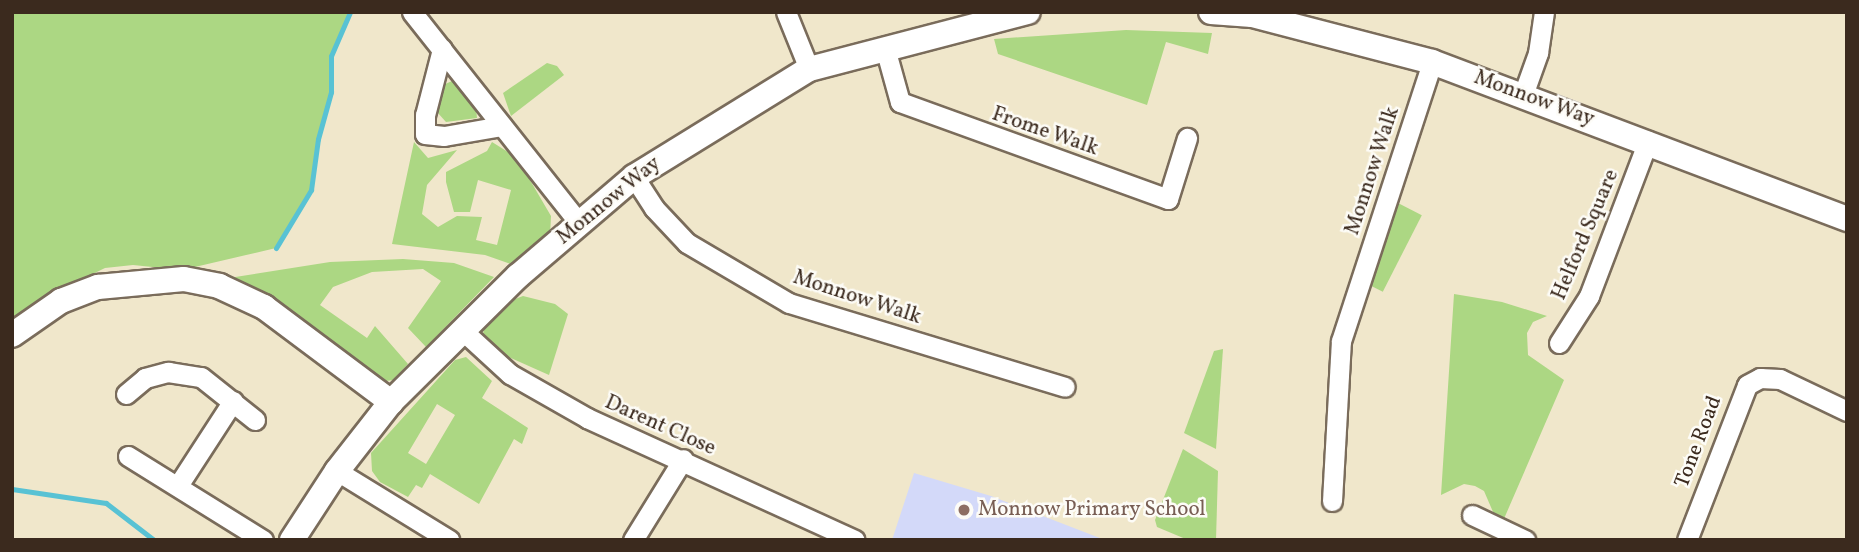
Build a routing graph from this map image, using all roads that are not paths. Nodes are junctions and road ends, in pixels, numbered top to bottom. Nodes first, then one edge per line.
1 (412, 12) edge
2 (786, 12) edge
3 (1028, 12) edge
4 (1212, 12) edge
5 (1544, 12) edge
6 (1252, 14) edge
7 (885, 48) junction
8 (442, 49) junction
9 (1433, 62) junction
10 (809, 69) junction
11 (1523, 95) junction
12 (502, 126) junction
13 (1187, 138) dead end
14 (1648, 142) junction
15 (634, 177) junction
16 (1847, 219) edge
17 (579, 223) junction
18 (462, 330) junction
19 (12, 335) edge
20 (1559, 343) dead end
21 (1065, 387) dead end
22 (126, 394) dead end
23 (233, 401) junction
24 (391, 402) junction
25 (1847, 411) edge
26 (255, 420) dead end
27 (128, 456) dead end
28 (683, 459) junction
29 (337, 471) junction
30 (179, 484) junction
31 (1332, 501) dead end
32 (1472, 515) dead end
33 (263, 540) edge
34 (292, 540) edge
35 (449, 540) edge
36 (634, 540) edge
37 (855, 540) edge
38 (1525, 540) edge
39 (1687, 540) edge

1 - 8 street
2 - 10 street
3 - 7 street, Monnow Way
4 - 6 street, Monnow Way
5 - 11 street
6 - 9 street, Monnow Way
7 - 10 street, Monnow Way
7 - 13 street, Frome Walk
8 - 12 street
8 - 12 street
9 - 11 street, Monnow Way
9 - 31 street, Monnow Walk
10 - 15 street, Monnow Way
11 - 14 street, Monnow Way
12 - 17 street
14 - 16 street, Monnow Way
14 - 20 street, Helford Square
15 - 17 street, Monnow Way
15 - 21 street, Monnow Walk
17 - 18 street, Monnow Way
18 - 24 street, Monnow Way
18 - 28 street, Darent Close
19 - 24 street
22 - 23 street
23 - 26 street
23 - 30 street
24 - 29 street, Monnow Way
25 - 39 street, Tone Road
27 - 30 street
28 - 36 street
28 - 37 street, Darent Close
29 - 34 street, Monnow Way
29 - 35 street
30 - 33 street
32 - 38 street

